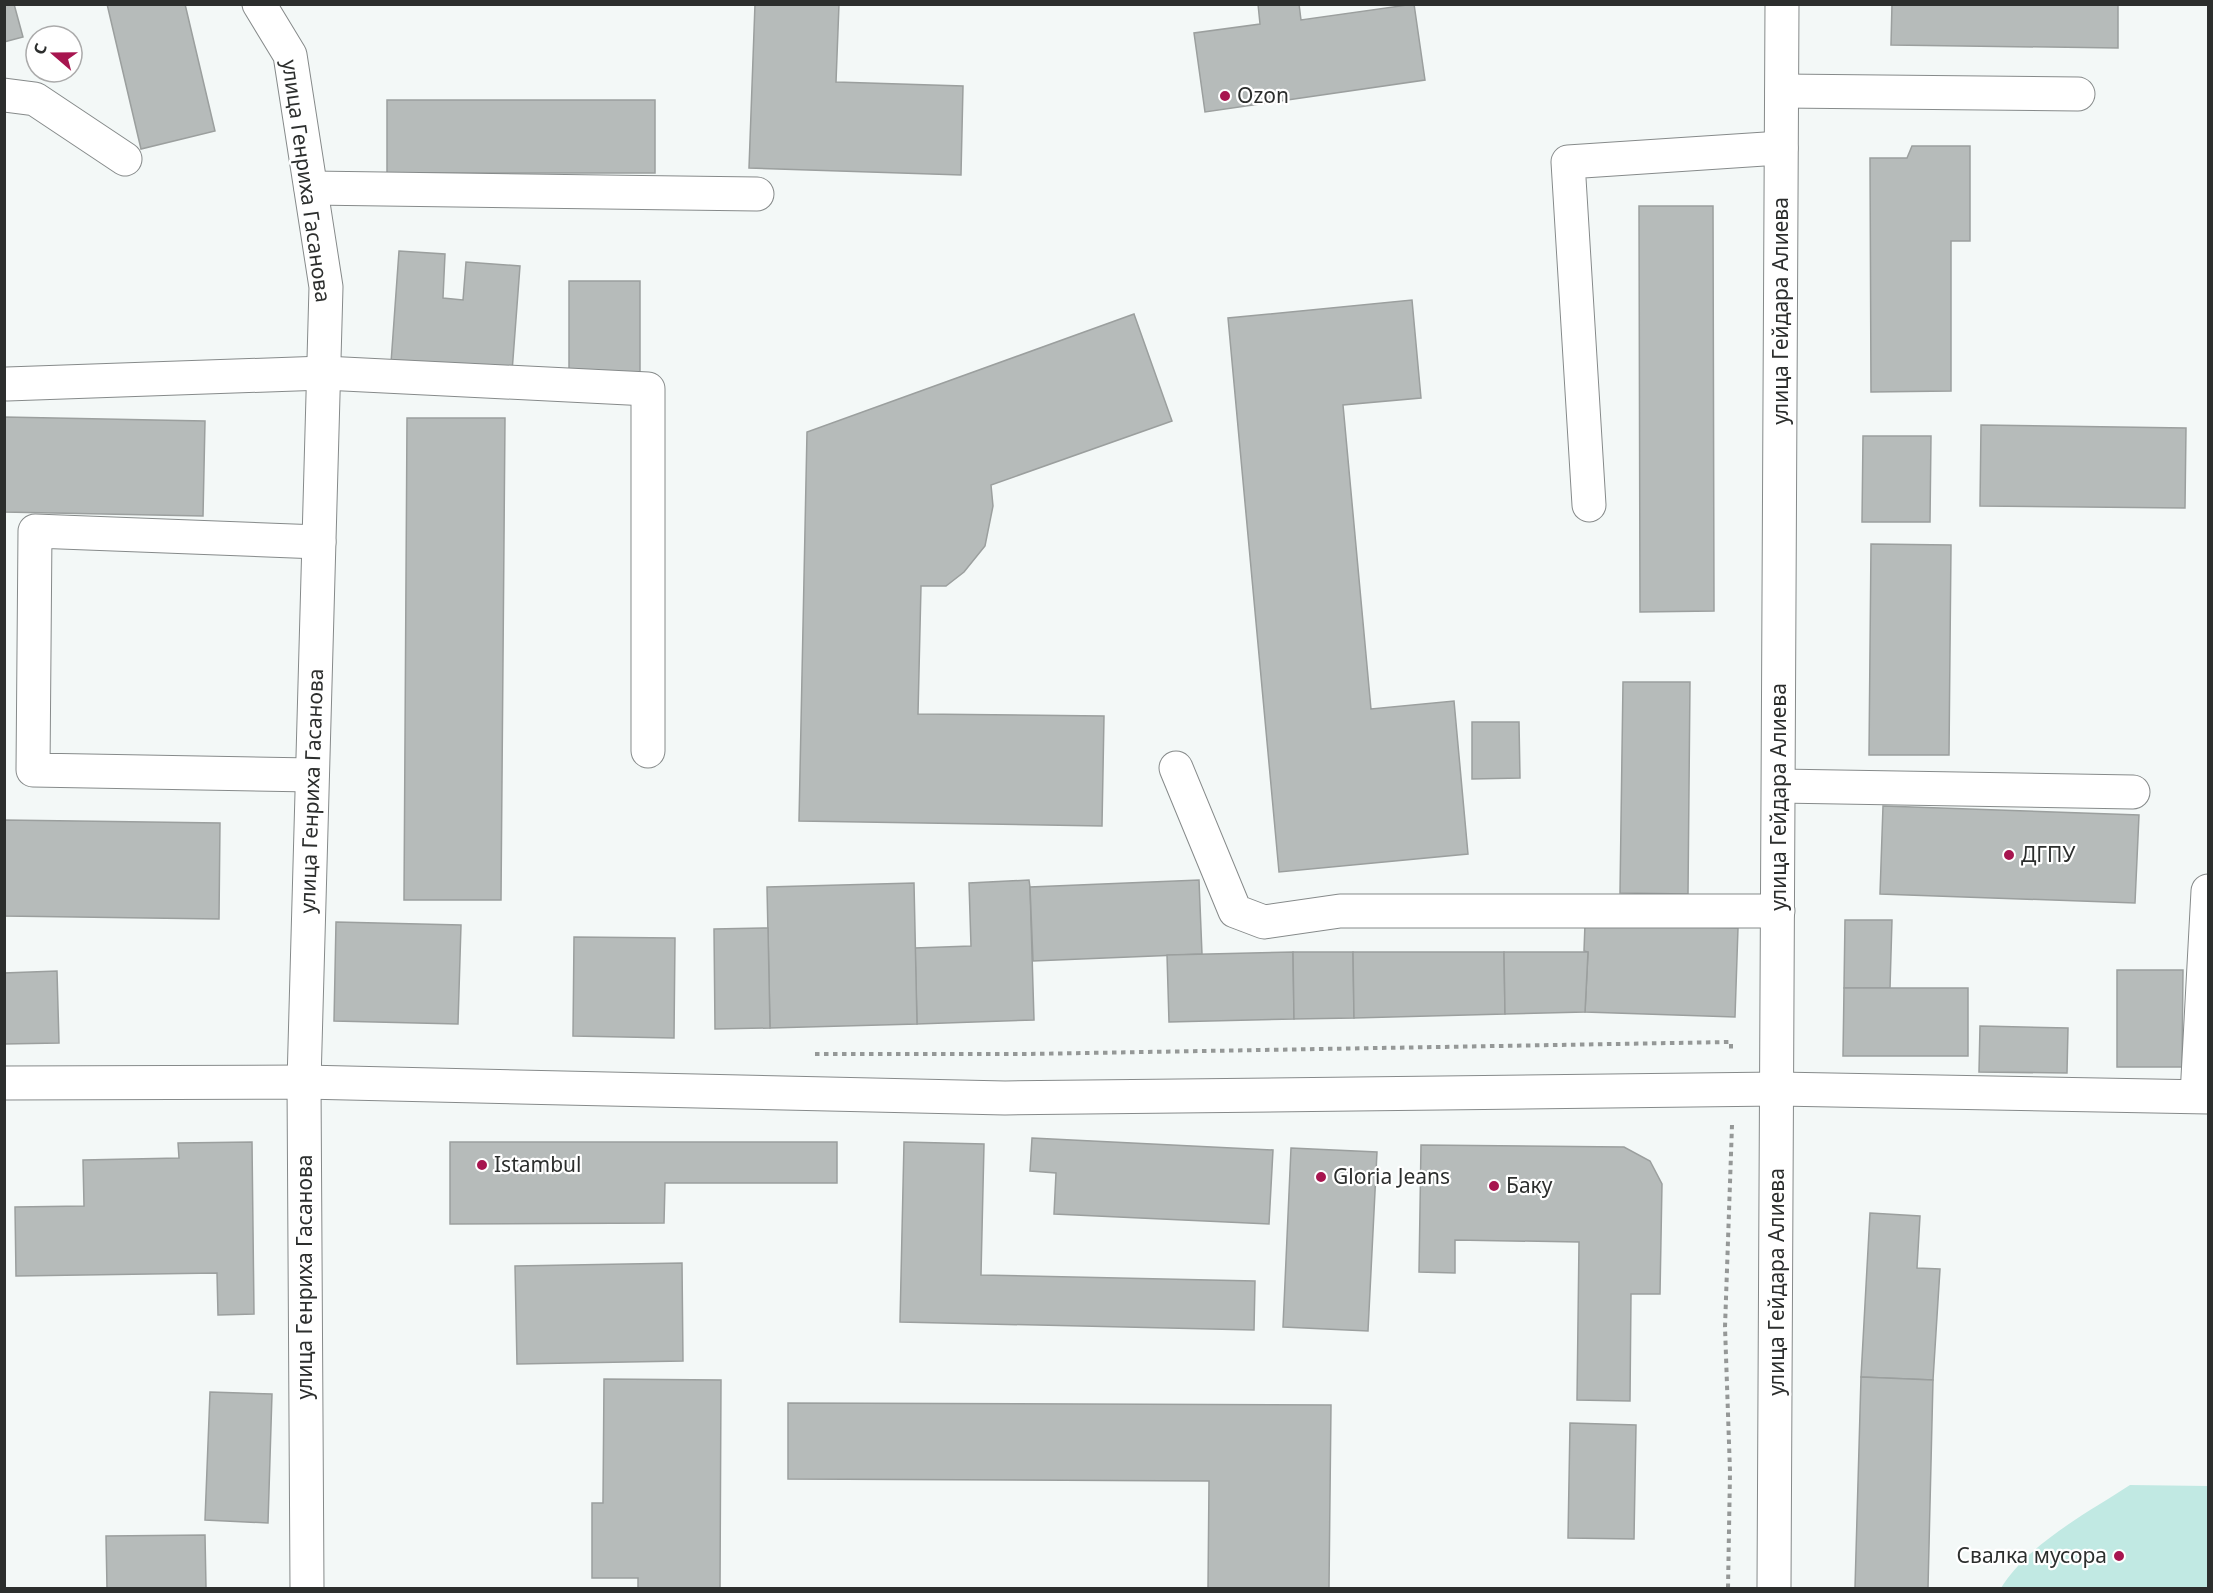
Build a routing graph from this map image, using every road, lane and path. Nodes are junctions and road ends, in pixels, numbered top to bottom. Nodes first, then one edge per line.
1 (259, 4) edge
2 (1782, 4) edge
3 (1782, 91) junction
4 (2078, 94) dead end
5 (4, 95) edge
6 (1781, 148) junction
7 (125, 159) dead end
8 (311, 188) junction
9 (757, 194) dead end
10 (324, 373) junction
11 (7, 384) dead end
12 (1589, 505) dead end
13 (319, 542) junction
14 (648, 751) dead end
15 (1176, 768) dead end
16 (312, 775) junction
17 (1779, 786) junction
18 (2133, 792) dead end
19 (2208, 891) edge
20 (1778, 911) junction
21 (304, 1082) junction
22 (4, 1083) edge
23 (1778, 1089) junction
24 (2203, 1096) edge
25 (307, 1588) edge
26 (1774, 1588) edge

1 - 8 street, улица Генриха Гасанова
2 - 3 street, улица Гейдара Алиева
3 - 4 street
3 - 6 street, улица Гейдара Алиева
5 - 7 street
6 - 12 street
6 - 17 street, улица Гейдара Алиева
8 - 9 street
8 - 10 street, улица Генриха Гасанова
10 - 11 street
10 - 13 street, улица Генриха Гасанова
10 - 14 street
13 - 16 street, улица Генриха Гасанова
13 - 16 street
15 - 20 street
16 - 21 street, улица Генриха Гасанова
17 - 18 street
17 - 20 street, улица Гейдара Алиева
19 - 24 street
20 - 23 street, улица Гейдара Алиева
21 - 22 street
21 - 23 street
21 - 25 street, улица Генриха Гасанова
23 - 24 street
23 - 26 street, улица Гейдара Алиева

